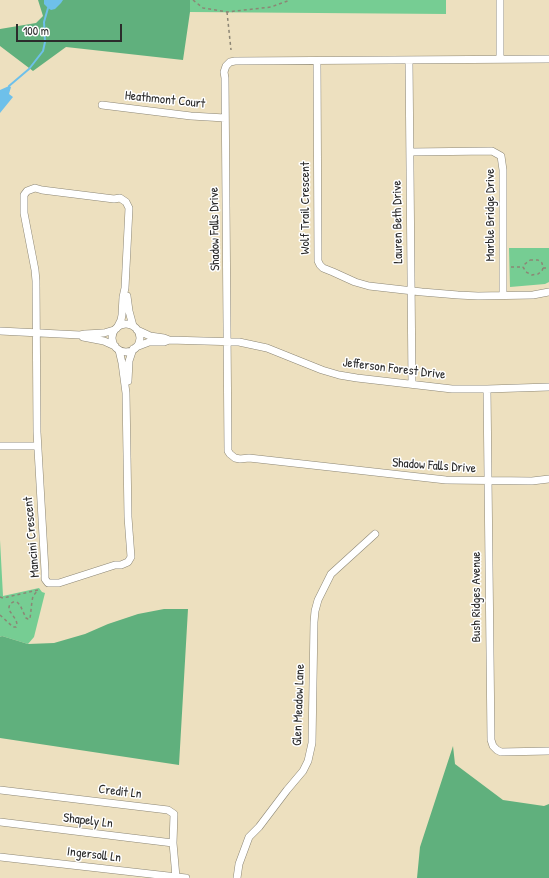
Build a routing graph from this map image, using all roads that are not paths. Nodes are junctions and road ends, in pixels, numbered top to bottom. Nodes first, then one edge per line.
1 (500, 0) edge
2 (500, 59) junction
3 (549, 59) edge
4 (409, 60) junction
5 (317, 61) junction
6 (102, 105) dead end
7 (225, 118) junction
8 (410, 152) junction
9 (125, 288) junction
10 (411, 290) junction
11 (549, 292) edge
12 (503, 295) junction
13 (135, 328) junction
14 (116, 329) junction
15 (0, 331) edge
16 (36, 333) junction
17 (80, 335) junction
18 (169, 340) junction
19 (228, 341) junction
20 (117, 348) junction
21 (134, 348) junction
22 (412, 384) junction
23 (549, 387) edge
24 (487, 389) junction
25 (126, 393) junction
26 (0, 446) edge
27 (37, 446) junction
28 (549, 479) edge
29 (489, 481) junction
30 (375, 534) dead end
31 (549, 751) edge
32 (0, 790) edge
33 (0, 822) edge
34 (173, 843) junction
35 (0, 857) edge
36 (176, 877) junction
37 (186, 878) edge
38 (237, 878) edge

1 - 2 street
2 - 3 street, Shadow Falls Drive
2 - 4 street, Shadow Falls Drive
4 - 5 street, Shadow Falls Drive
4 - 8 street, Lauren Beth Drive
5 - 7 street, Shadow Falls Drive
5 - 10 street, Wolf Trail Crescent
6 - 7 street, Heathmont Court
7 - 19 street, Shadow Falls Drive
8 - 10 street, Lauren Beth Drive
8 - 12 street, Marble Bridge Drive
9 - 13 street
9 - 14 street
9 - 16 street, Mancini Crescent
10 - 12 street, Wolf Trail Crescent
10 - 22 street, Lauren Beth Drive
11 - 12 street, Wolf Trail Crescent
13 - 14 street
13 - 18 street, Jefferson Forest Drive
13 - 21 street
14 - 17 street
14 - 20 street
15 - 16 street
16 - 17 street
16 - 27 street, Mancini Crescent
17 - 20 street
18 - 19 street, Jefferson Forest Drive
18 - 21 street, Jefferson Forest Drive
19 - 22 street, Jefferson Forest Drive
19 - 29 street, Shadow Falls Drive
20 - 21 street
20 - 25 street, Mancini Crescent
21 - 25 street, Mancini Crescent
22 - 24 street, Jefferson Forest Drive
23 - 24 street, Jefferson Forest Drive
24 - 29 street, Bush Ridges Avenue
25 - 27 street, Mancini Crescent
26 - 27 street
28 - 29 street, Shadow Falls Drive
29 - 31 street, Bush Ridges Avenue
30 - 38 street, Glen Meadow Lane
32 - 34 street, Credit Ln
33 - 34 street, Shapely Ln
34 - 36 street, Credit Ln
35 - 36 street, Ingersoll Ln
36 - 37 street, Ingersoll Ln

